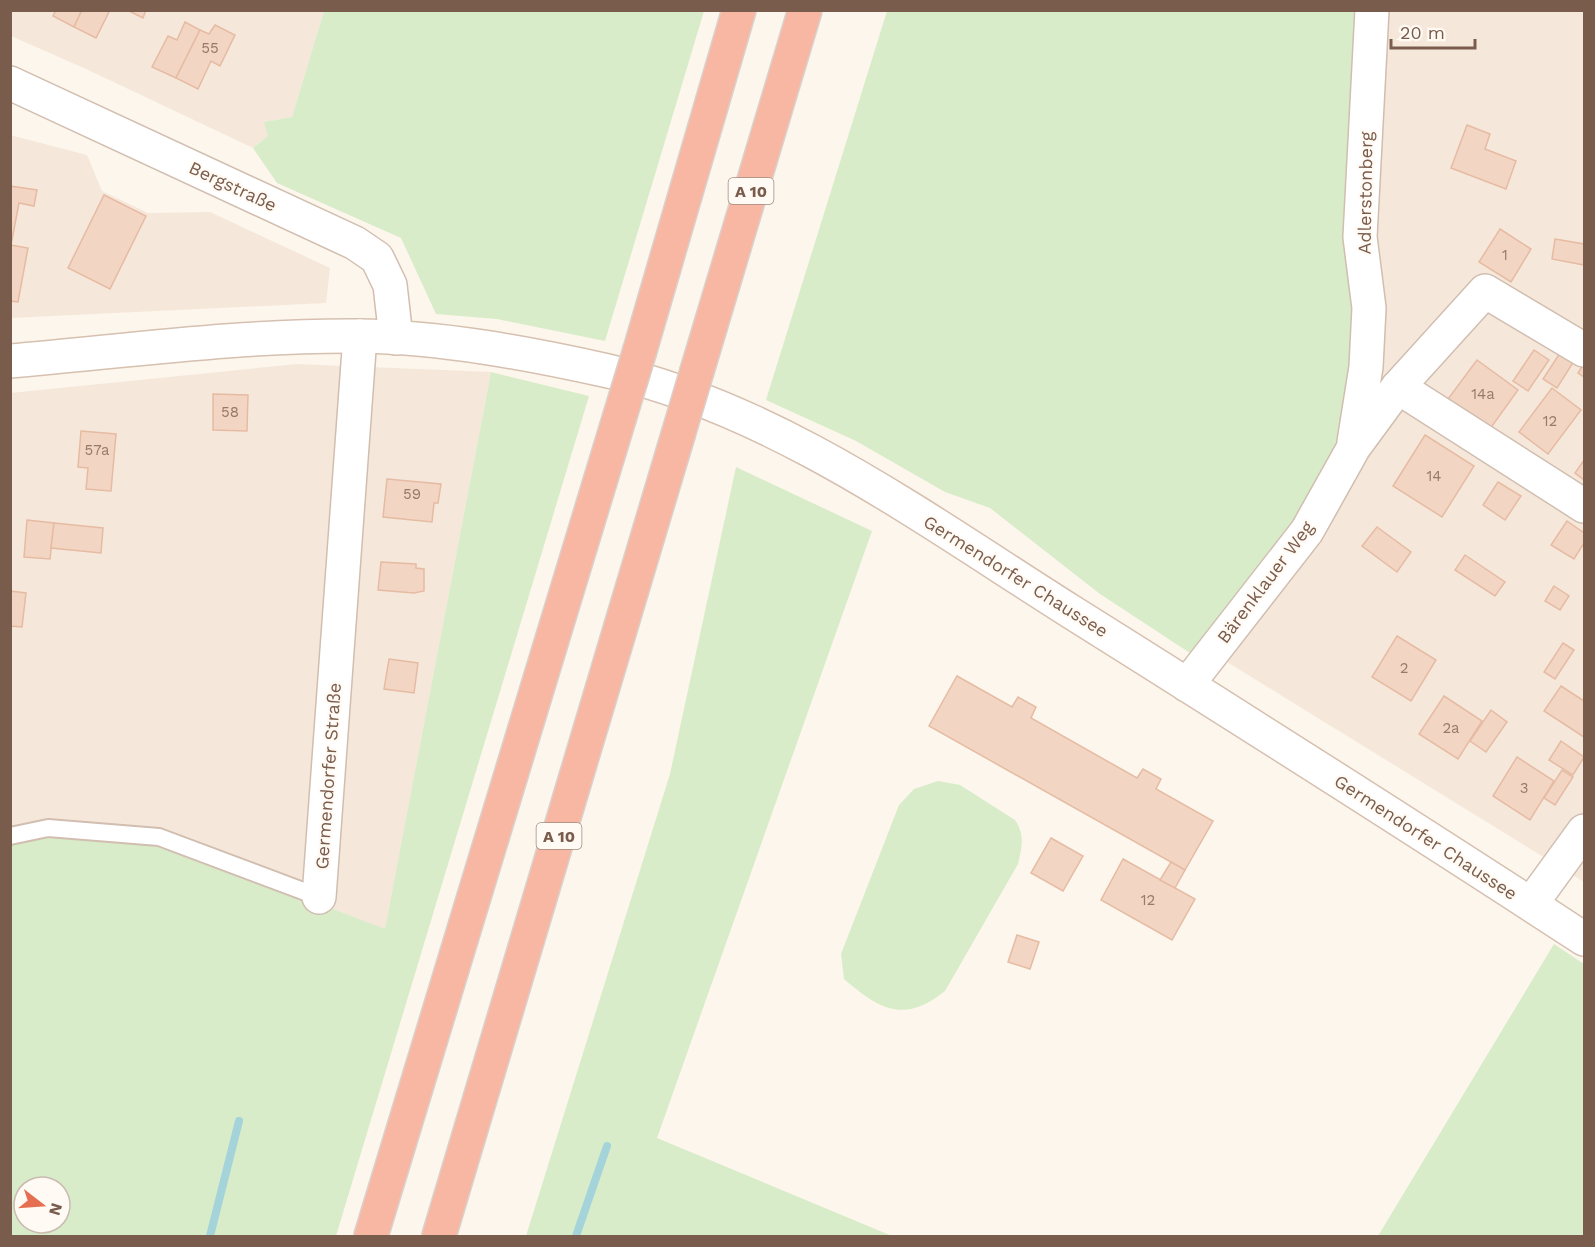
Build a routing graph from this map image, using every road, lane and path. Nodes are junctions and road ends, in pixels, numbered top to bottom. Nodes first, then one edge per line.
1 (739, 10) edge
2 (805, 10) edge
3 (1372, 10) edge
4 (10, 83) edge
5 (360, 336) junction
6 (396, 338) junction
7 (1584, 350) edge
8 (10, 361) edge
9 (1398, 387) junction
10 (1354, 447) junction
11 (1584, 506) edge
12 (1187, 685) junction
13 (1584, 831) edge
14 (10, 836) edge
15 (319, 897) joint
16 (1531, 904) junction
17 (1584, 939) edge
18 (371, 1236) edge
19 (439, 1236) edge

1 - 18 highway, bridge
2 - 19 highway, A 10, bridge
3 - 10 street, Adlerstonberg
4 - 6 street, Bergstraße
5 - 6 street
5 - 8 street
5 - 15 street, Germendorfer Straße
6 - 12 street, Germendorfer Chaussee
7 - 9 street, Bärenklauer Weg
9 - 10 street, Bärenklauer Weg
9 - 11 street
10 - 12 street, Bärenklauer Weg
12 - 16 street, Germendorfer Chaussee
13 - 16 street
14 - 15 lane, Germendorfer Straße
16 - 17 street, Germendorfer Chaussee

